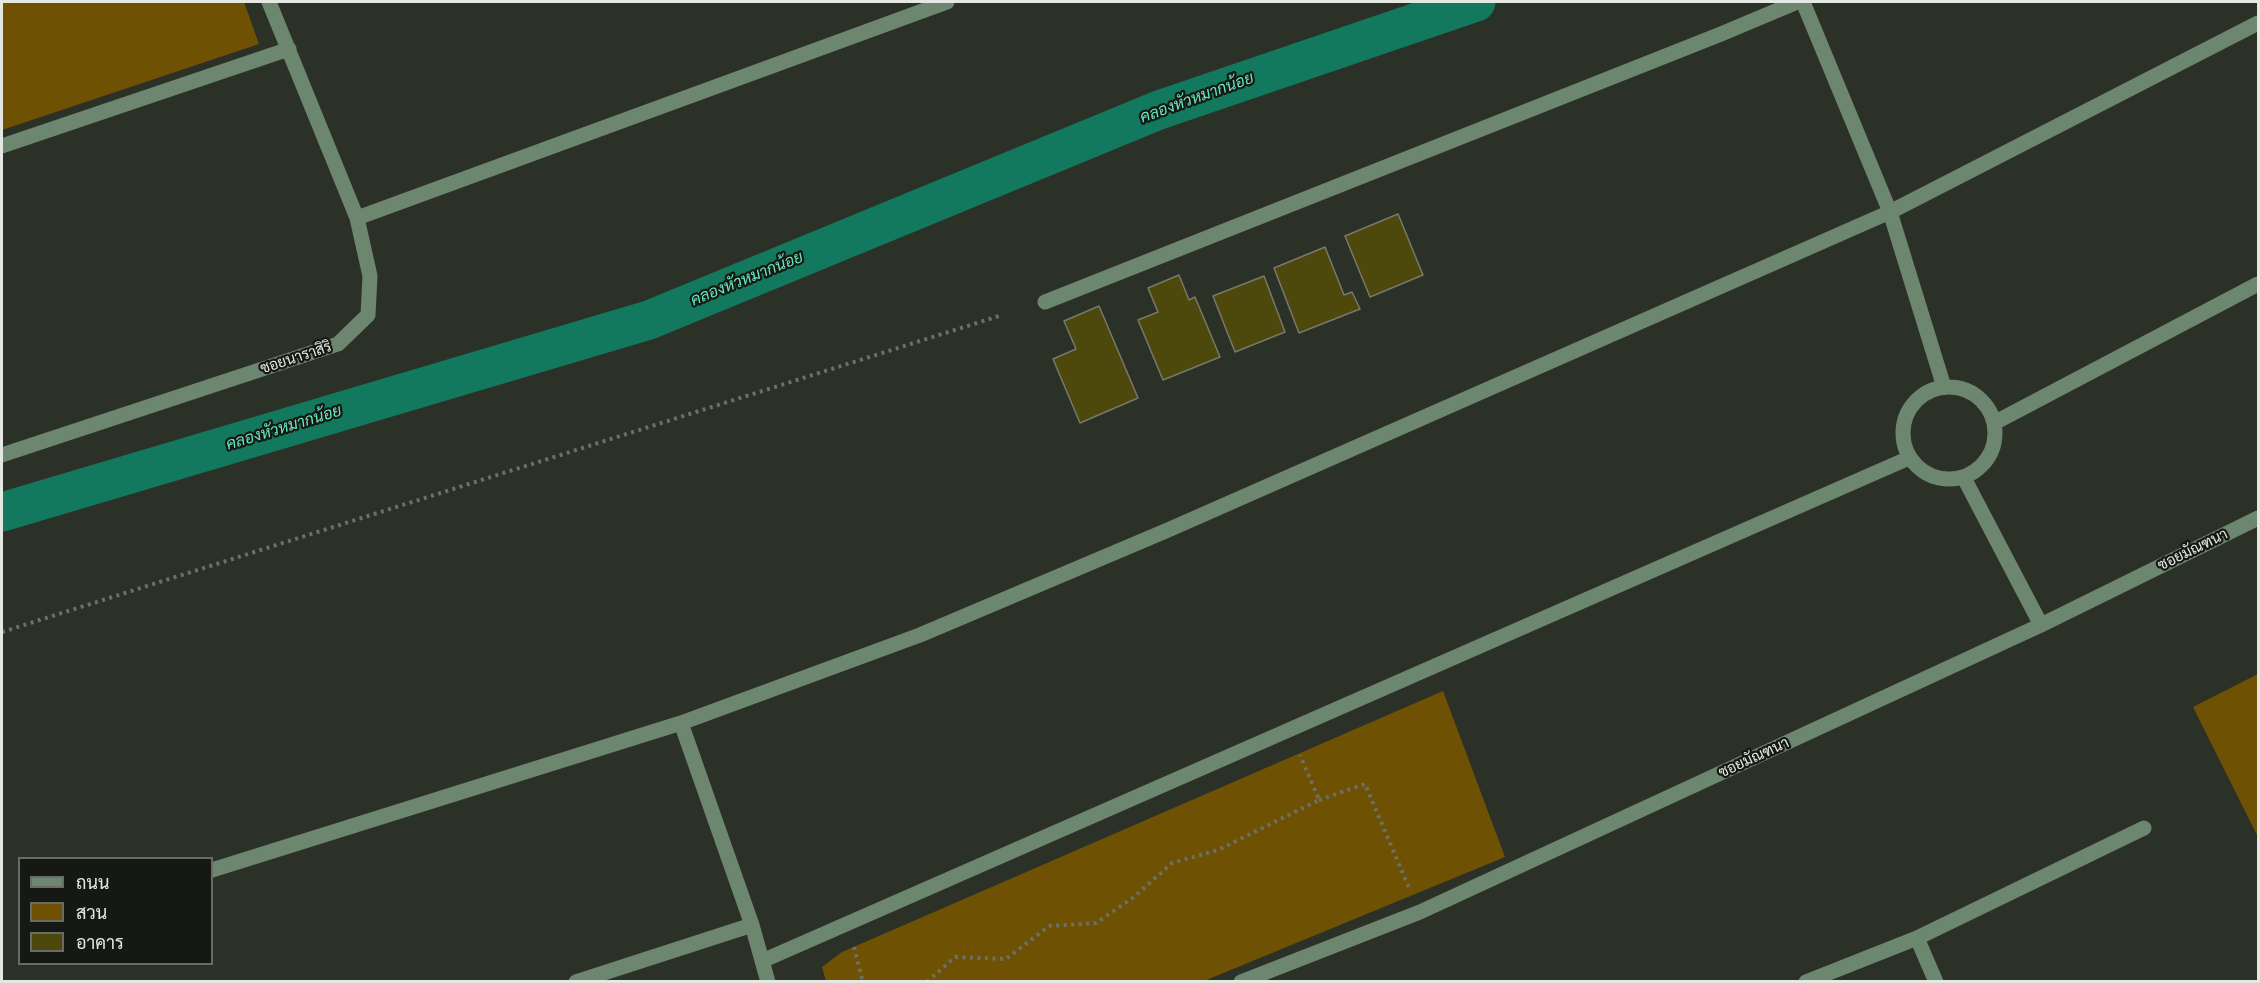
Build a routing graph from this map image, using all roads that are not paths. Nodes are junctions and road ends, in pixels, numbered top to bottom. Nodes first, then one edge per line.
1 (269, 2) edge
2 (946, 2) edge
3 (1797, 2) edge
4 (1803, 2) edge
5 (2259, 23) edge
6 (289, 49) junction
7 (2, 146) edge
8 (1890, 212) junction
9 (357, 218) junction
10 (2259, 284) edge
11 (1045, 302) dead end
12 (1944, 387) junction
13 (1994, 423) junction
14 (2, 455) edge
15 (1909, 458) junction
16 (1965, 478) junction
17 (2259, 518) edge
18 (2041, 626) junction
19 (681, 723) junction
20 (2144, 828) dead end
21 (213, 870) edge
22 (752, 925) junction
23 (1917, 938) junction
24 (762, 961) junction
25 (576, 981) edge
26 (768, 981) edge
27 (1241, 981) edge
28 (1806, 981) edge
29 (1936, 981) edge

1 - 6 street, ซอยนาราสิริ
2 - 9 street
3 - 11 street
4 - 8 street
5 - 8 street
6 - 7 street
6 - 9 street, ซอยนาราสิริ
8 - 12 street
8 - 19 street
9 - 14 street, ซอยนาราสิริ
10 - 13 street
12 - 13 street
12 - 15 street
13 - 16 street
15 - 16 street
15 - 24 street
16 - 18 street
17 - 18 street, ซอยมัณฑนา
18 - 27 street, ซอยมัณฑนา
19 - 21 street
19 - 22 street
20 - 23 street
22 - 24 street
22 - 25 street
23 - 28 street
23 - 29 street
24 - 26 street

